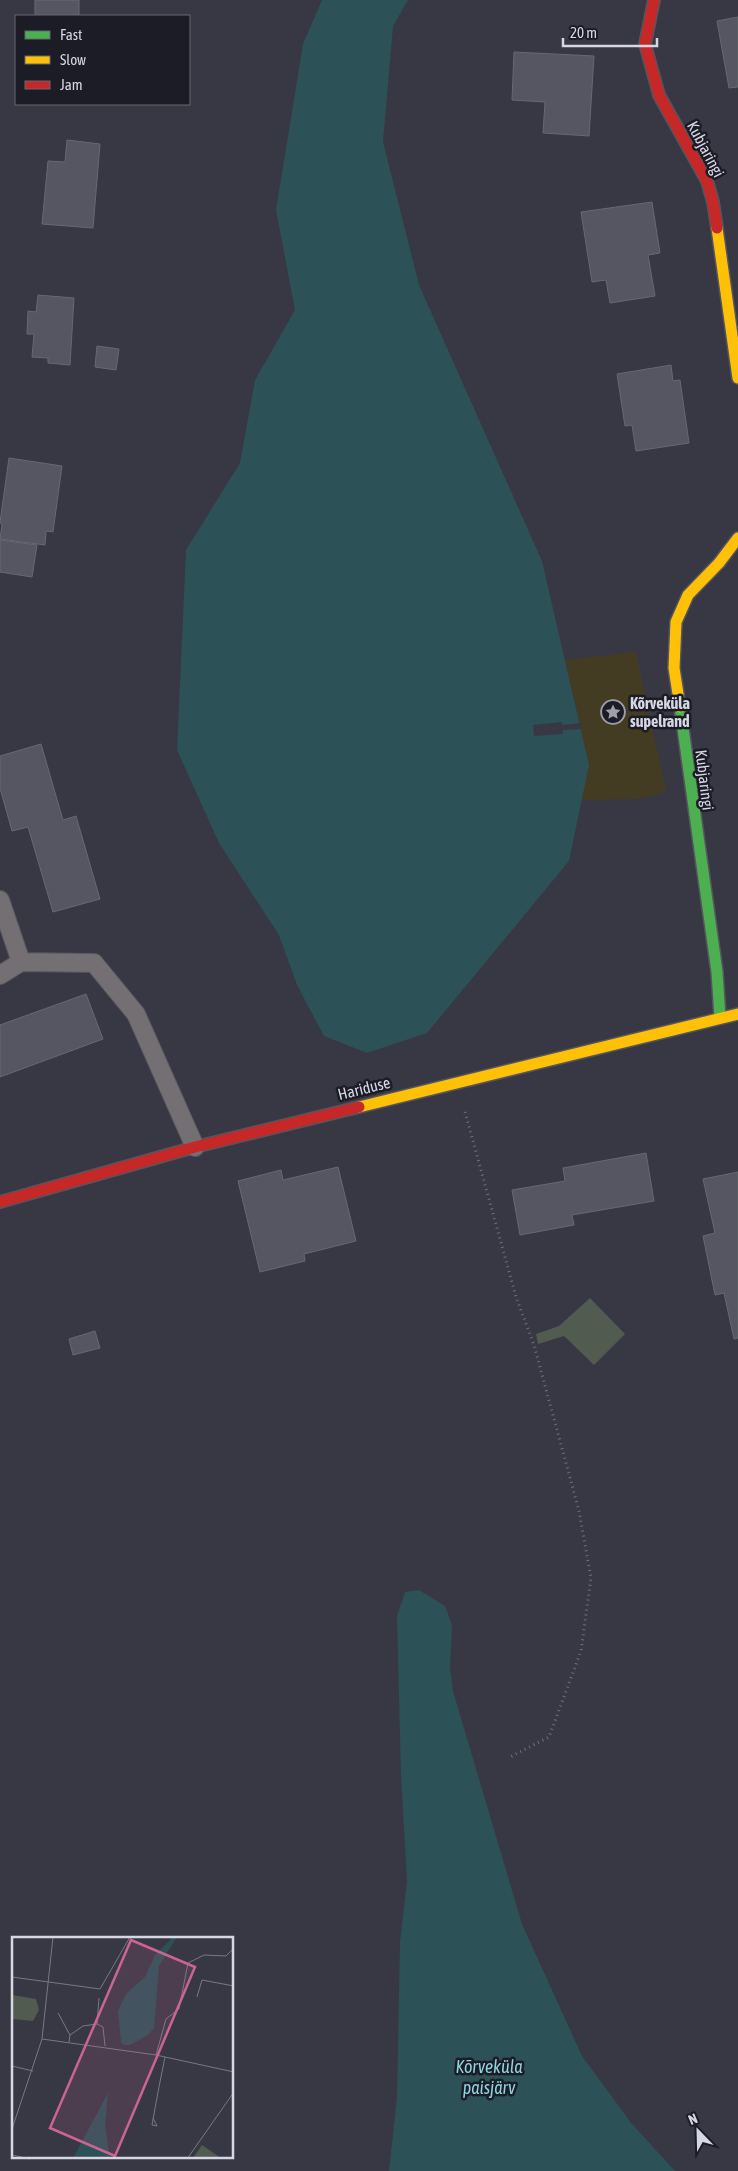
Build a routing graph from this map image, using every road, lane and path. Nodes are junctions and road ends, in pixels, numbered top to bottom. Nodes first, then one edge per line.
1 (654, 0) edge
2 (738, 378) edge
3 (738, 538) edge
4 (0, 900) edge
5 (21, 962) junction
6 (0, 975) edge
7 (738, 1014) edge
8 (720, 1018) junction
9 (457, 1082) junction
10 (194, 1147) junction
11 (0, 1202) edge
12 (510, 1757) dead end

1 - 2 street, Kubjaringi
3 - 8 street, Kubjaringi
4 - 5 lane
5 - 6 lane
5 - 10 lane
7 - 8 street, Hariduse
8 - 9 street, Hariduse
9 - 10 street, Hariduse
9 - 12 path
10 - 11 street, Hariduse

